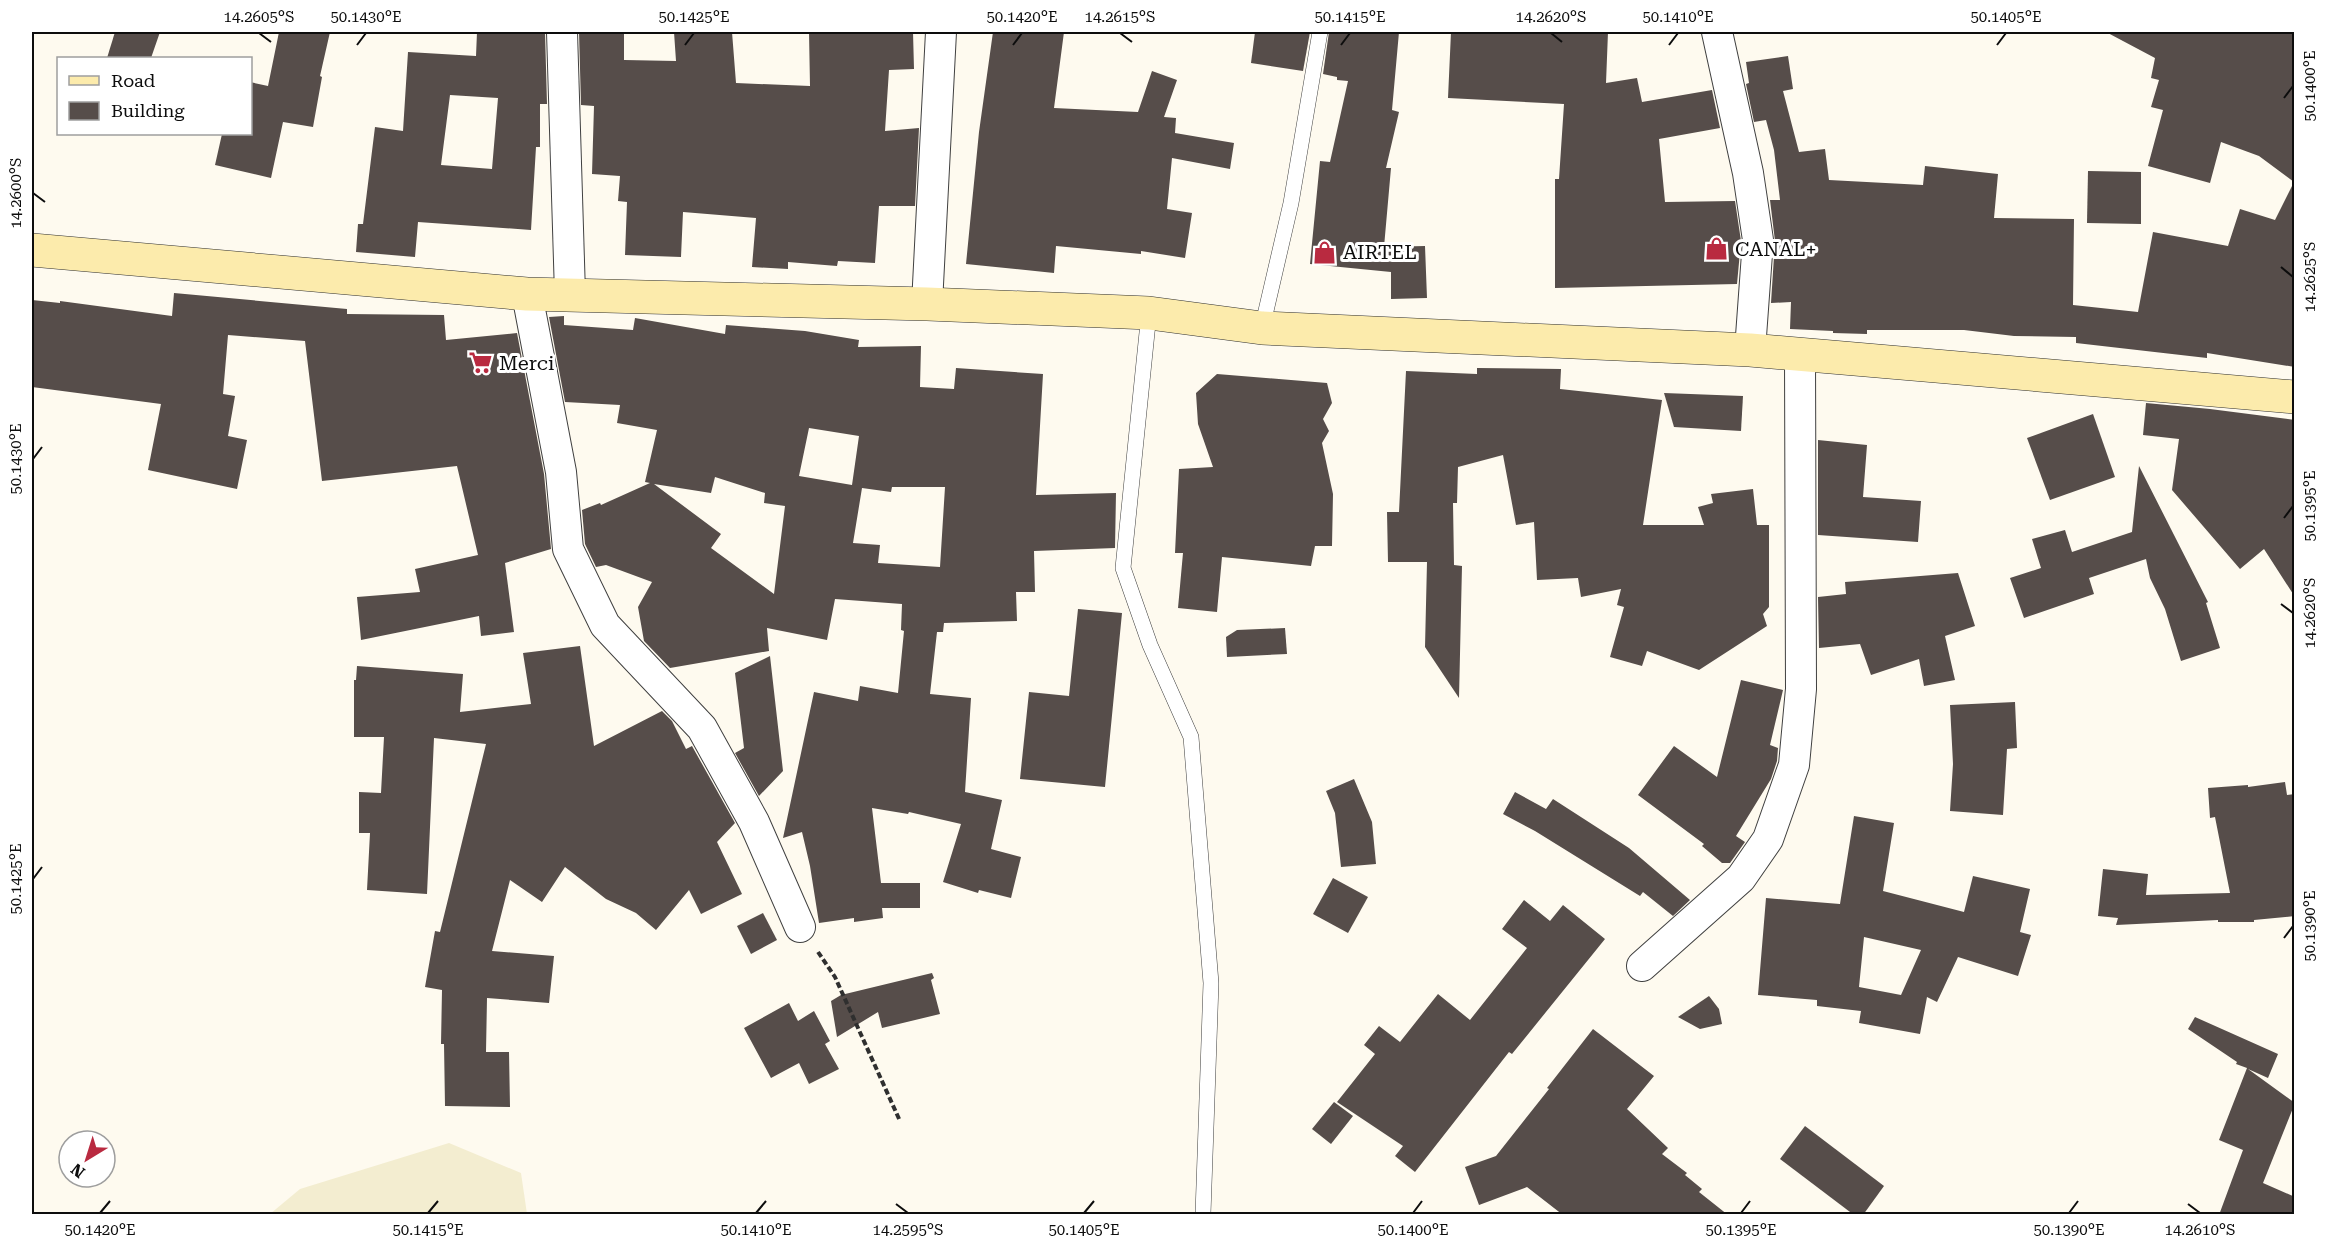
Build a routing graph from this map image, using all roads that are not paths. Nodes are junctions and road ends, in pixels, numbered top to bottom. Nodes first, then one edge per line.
1 (562, 32) edge
2 (941, 32) edge
3 (1320, 32) edge
4 (1717, 32) edge
5 (32, 250) edge
6 (527, 294) junction
7 (570, 294) junction
8 (927, 304) junction
9 (1149, 313) junction
10 (1262, 328) junction
11 (1750, 350) junction
12 (1800, 355) junction
13 (2295, 397) edge
14 (800, 927) road end
15 (1642, 966) dead end
16 (1203, 1215) edge

1 - 7 street
2 - 8 street
3 - 10 lane
4 - 11 street
5 - 6 main road
6 - 7 main road
6 - 14 street
7 - 8 main road
8 - 9 main road
9 - 10 main road
9 - 16 lane
10 - 11 main road
11 - 12 main road
12 - 13 main road
12 - 15 street

